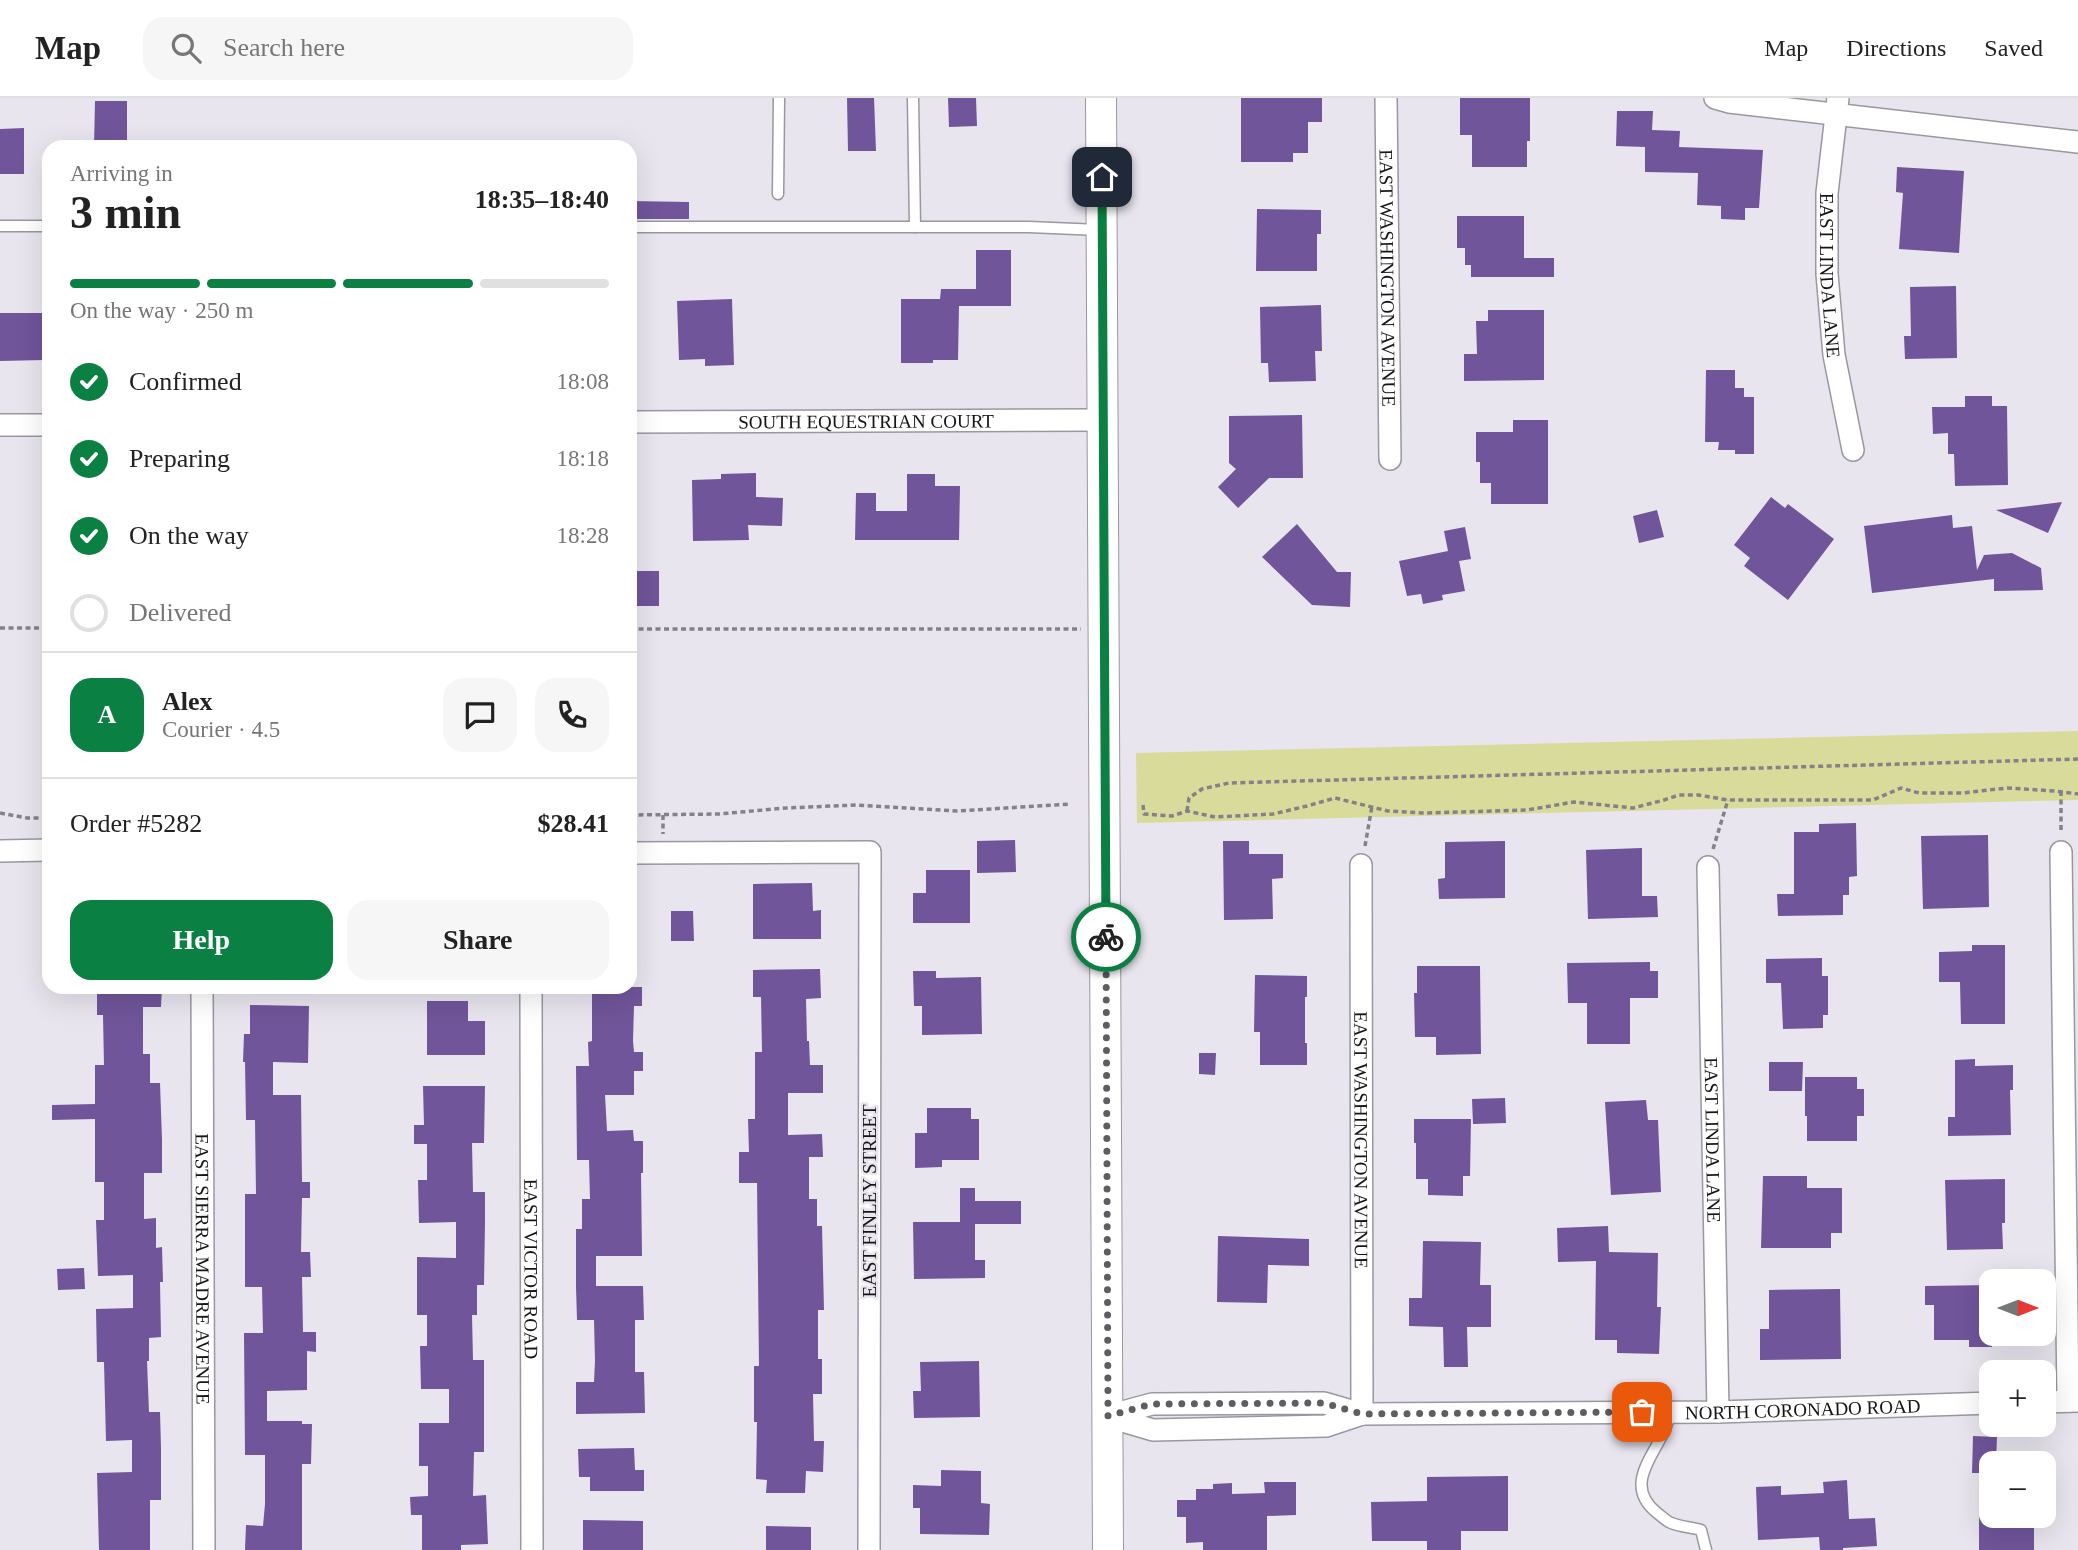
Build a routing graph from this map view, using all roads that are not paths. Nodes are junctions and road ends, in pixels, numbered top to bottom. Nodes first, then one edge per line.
1 (779, 98) edge
2 (914, 98) edge
3 (1101, 98) edge
4 (1386, 98) edge
5 (1715, 98) edge
6 (1838, 106) edge
7 (2078, 142) edge
8 (778, 194) dead end
9 (0, 226) edge
10 (42, 226) edge
11 (637, 227) edge
12 (915, 227) junction
13 (1102, 230) junction
14 (1103, 420) junction
15 (637, 422) edge
16 (0, 425) edge
17 (42, 425) edge
18 (1853, 450) dead end
19 (1390, 459) dead end
20 (42, 850) edge
21 (0, 851) edge
22 (2061, 852) road end
23 (637, 853) edge
24 (1361, 865) road end
25 (1708, 867) road end
26 (202, 994) edge
27 (531, 994) edge
28 (2073, 1401) edge
29 (1979, 1404) edge
30 (1670, 1412) junction
31 (1718, 1412) junction
32 (1362, 1414) junction
33 (1108, 1416) junction
34 (204, 1550) edge
35 (532, 1550) edge
36 (869, 1550) edge
37 (1108, 1550) edge
38 (1706, 1550) edge

1 - 8 lane
2 - 12 lane
3 - 13 main road
4 - 19 street, EAST WASHINGTON AVENUE
5 - 6 street
6 - 7 street
6 - 18 street, EAST LINDA LANE
9 - 10 lane
11 - 12 lane
12 - 13 lane
13 - 14 main road
14 - 15 street, SOUTH EQUESTRIAN COURT
14 - 33 main road
16 - 17 street
20 - 21 street
22 - 28 street
23 - 36 street, EAST FINLEY STREET
24 - 32 street, EAST WASHINGTON AVENUE
25 - 31 street, EAST LINDA LANE
26 - 34 street, EAST SIERRA MADRE AVENUE
27 - 35 street, EAST VICTOR ROAD
29 - 31 street, NORTH CORONADO ROAD
30 - 31 street, NORTH CORONADO ROAD
30 - 32 street, NORTH CORONADO ROAD
30 - 38 lane
32 - 33 street, NORTH CORONADO ROAD
33 - 37 main road

